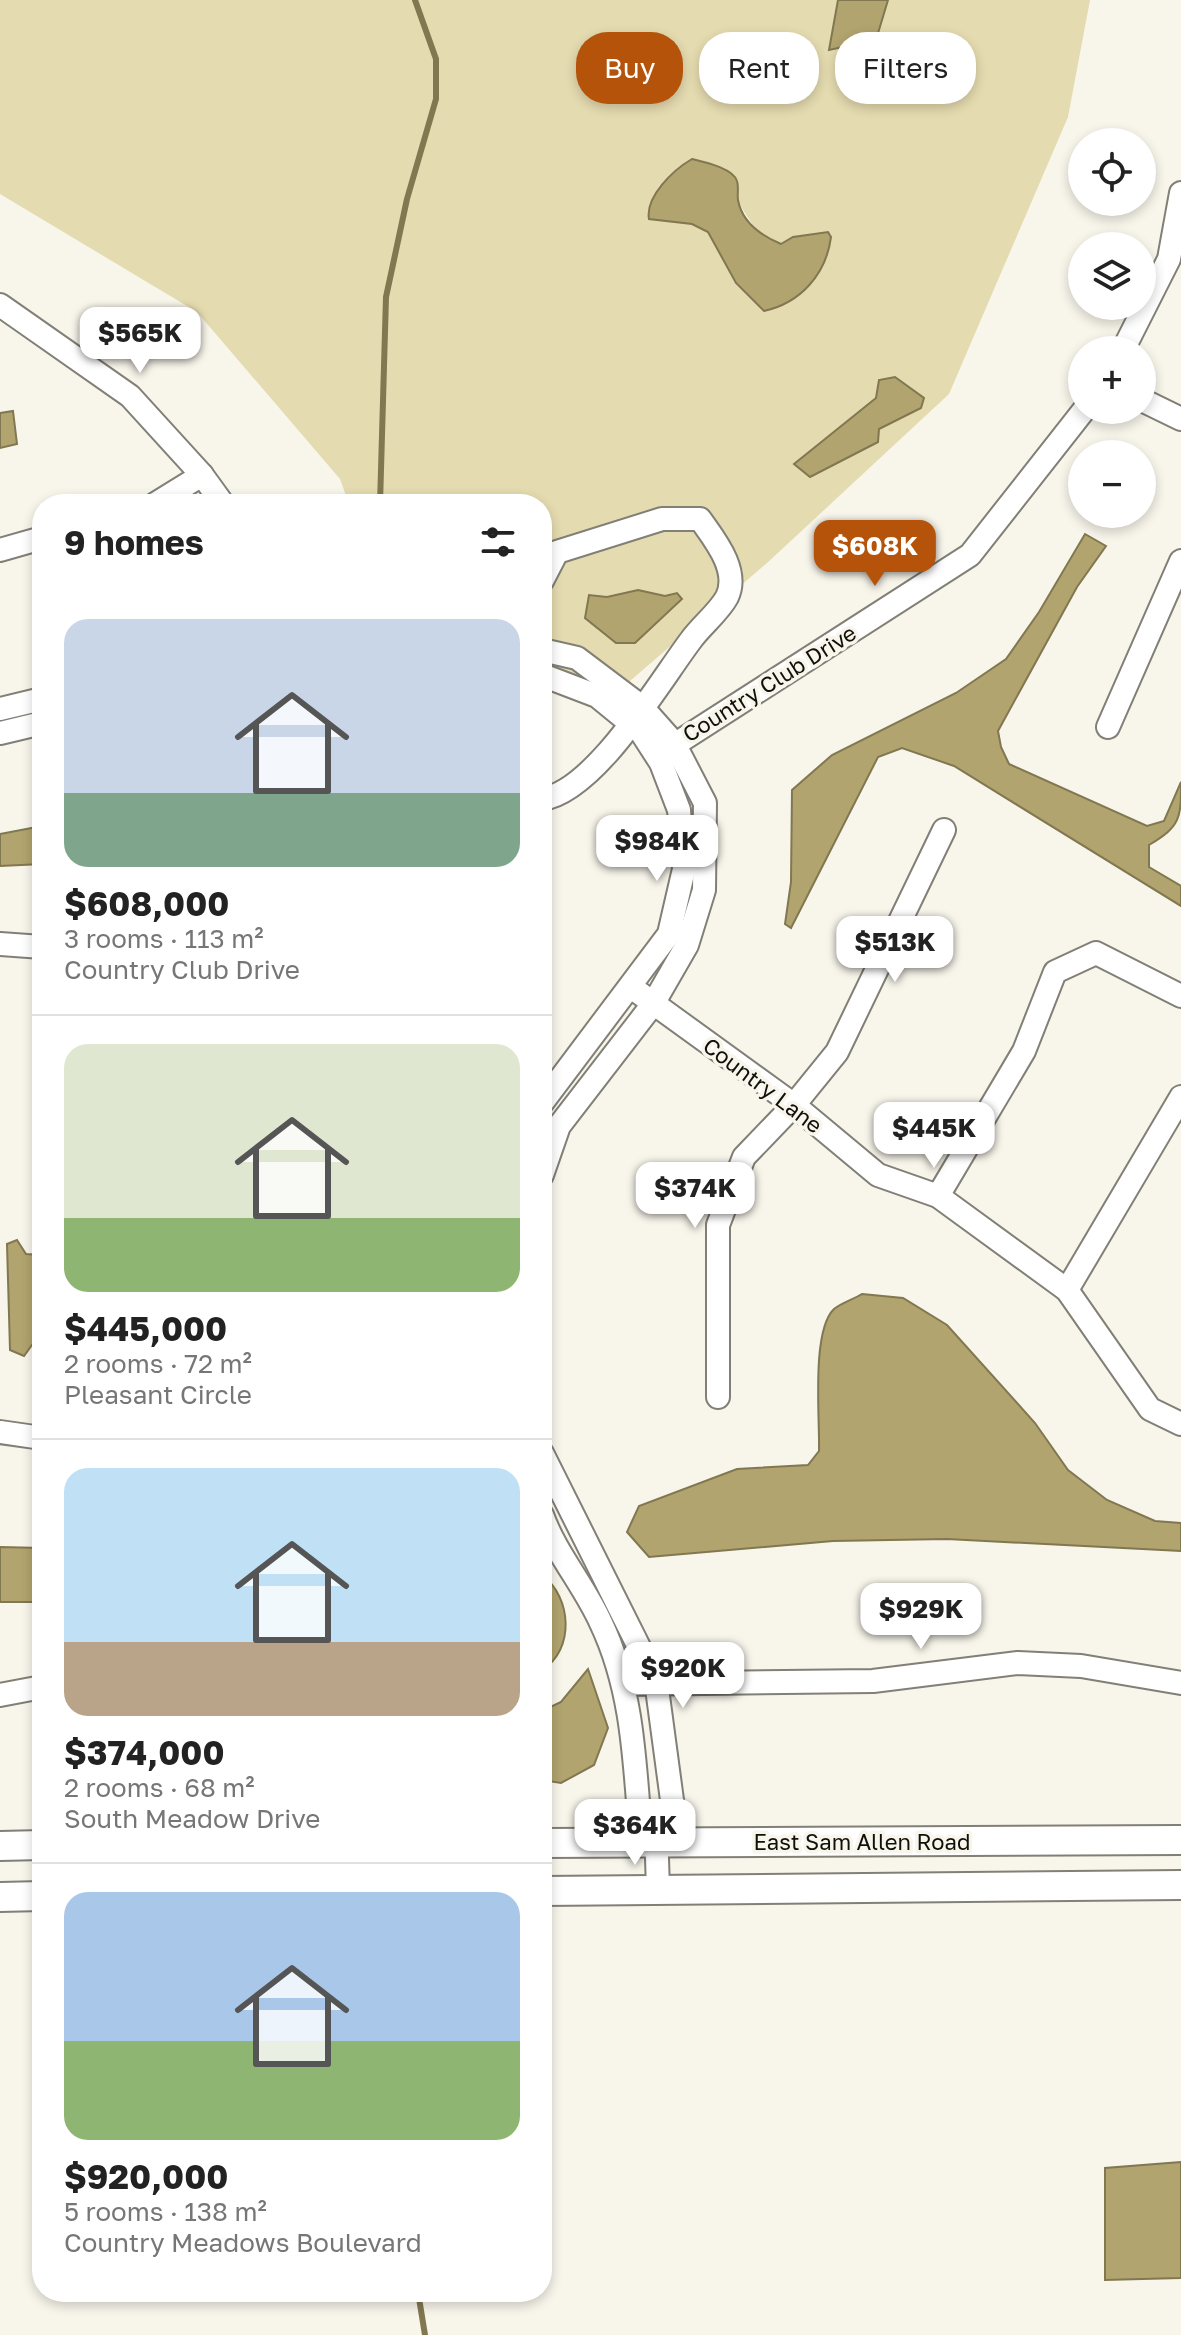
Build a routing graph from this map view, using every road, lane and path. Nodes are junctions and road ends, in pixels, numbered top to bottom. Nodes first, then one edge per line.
1 (1181, 193) edge
2 (0, 305) edge
3 (1130, 336) edge
4 (1156, 407) edge
5 (1181, 419) edge
6 (1073, 424) edge
7 (202, 475) junction
8 (171, 494) edge
9 (216, 494) edge
10 (32, 541) edge
11 (0, 550) edge
12 (1181, 561) edge
13 (552, 562) edge
14 (552, 652) edge
15 (552, 679) edge
16 (32, 701) edge
17 (0, 709) edge
18 (637, 715) junction
19 (32, 725) edge
20 (1108, 727) dead end
21 (0, 733) edge
22 (665, 750) junction
23 (552, 795) edge
24 (944, 830) dead end
25 (0, 944) edge
26 (32, 946) edge
27 (631, 987) junction
28 (1181, 996) edge
29 (653, 1004) junction
30 (552, 1090) edge
31 (1181, 1097) edge
32 (794, 1105) junction
33 (552, 1146) edge
34 (938, 1196) junction
35 (1067, 1290) junction
36 (718, 1397) dead end
37 (1181, 1424) edge
38 (0, 1432) edge
39 (32, 1437) edge
40 (552, 1473) edge
41 (552, 1540) edge
42 (601, 1573) junction
43 (579, 1585) junction
44 (610, 1617) junction
45 (656, 1681) junction
46 (1181, 1683) edge
47 (625, 1684) junction
48 (32, 1689) edge
49 (0, 1695) edge
50 (664, 1744) junction
51 (634, 1747) junction
52 (656, 1834) junction
53 (1181, 1840) edge
54 (552, 1842) edge
55 (32, 1845) edge
56 (0, 1846) edge
57 (1181, 1885) edge
58 (658, 1890) junction
59 (552, 1891) edge
60 (32, 1896) edge
61 (0, 1897) edge

1 - 3 street
2 - 7 street
4 - 5 street
6 - 22 street, Country Club Drive
7 - 8 street
7 - 9 street
10 - 11 street
12 - 20 street
13 - 18 street
14 - 18 street
15 - 18 street
16 - 17 street
18 - 22 street
18 - 23 street
19 - 21 street
22 - 27 street
22 - 29 street
24 - 32 street
25 - 26 street
27 - 29 street, Country Lane
27 - 30 street
28 - 34 street
29 - 32 street, Country Lane
29 - 33 street
31 - 35 street
32 - 34 street, Country Lane
32 - 36 street
34 - 35 street, Country Lane
35 - 37 street, Country Lane
38 - 39 street
40 - 42 street
41 - 43 street
42 - 43 street
42 - 44 street
43 - 44 street
44 - 45 street
44 - 47 street
45 - 46 street
45 - 47 street
45 - 50 street
47 - 51 street
48 - 49 street
50 - 51 street
50 - 52 street
51 - 52 street
52 - 53 main road, East Sam Allen Road
52 - 54 main road, East Sam Allen Road
52 - 58 street
55 - 56 main road
57 - 58 main road
58 - 59 main road
60 - 61 main road

